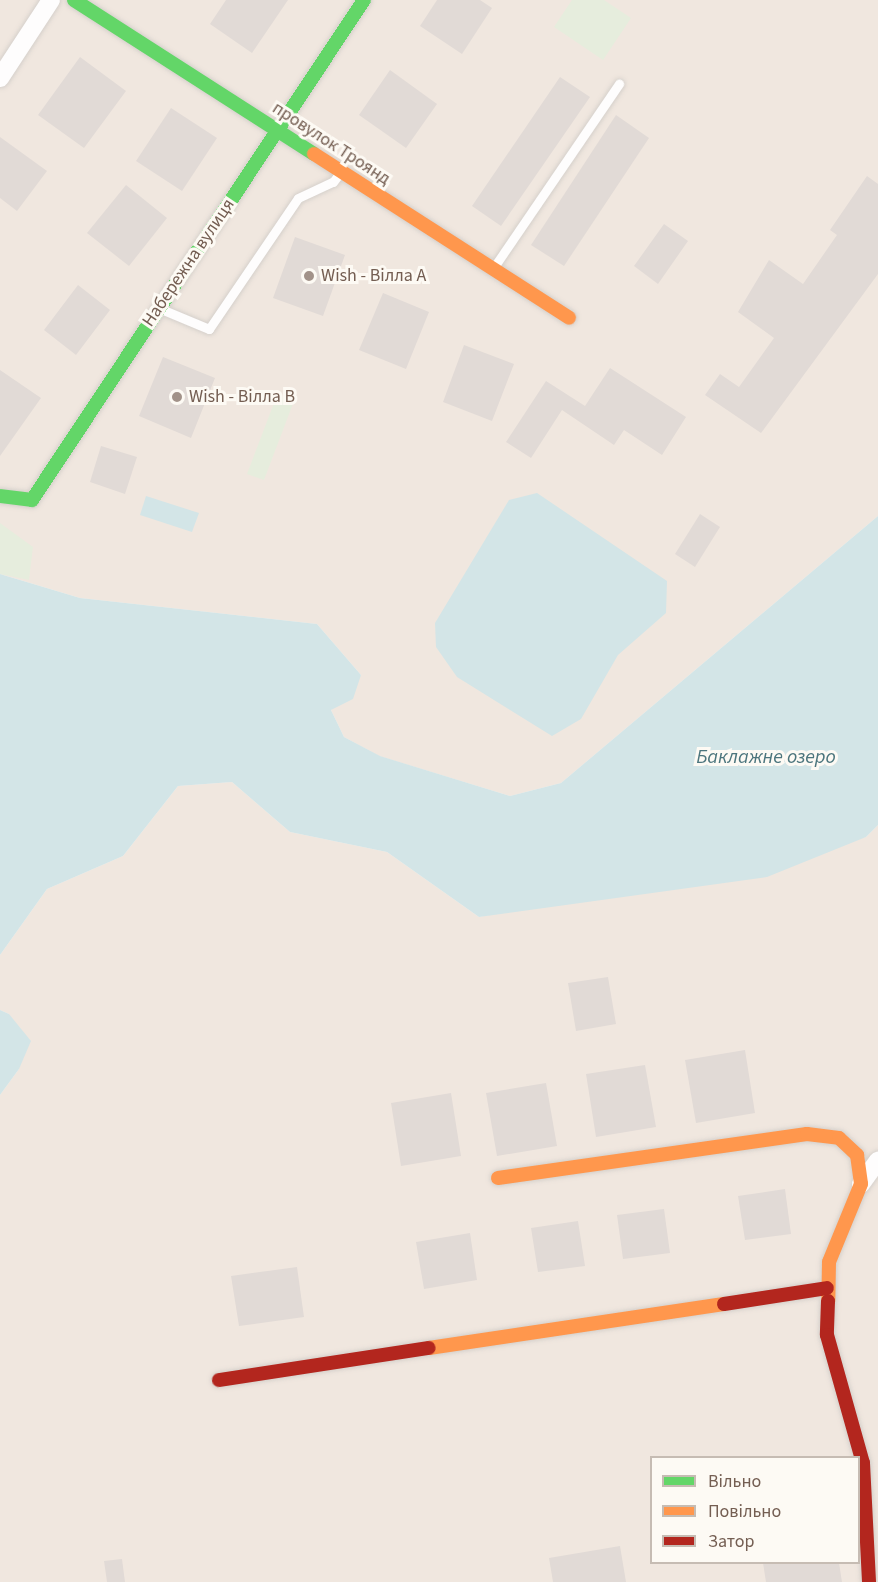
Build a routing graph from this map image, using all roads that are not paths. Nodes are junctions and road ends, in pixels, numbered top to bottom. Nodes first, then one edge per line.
1 (51, 0) edge
2 (74, 0) edge
3 (364, 0) edge
4 (0, 78) edge
5 (619, 84) dead end
6 (277, 130) junction
7 (341, 171) junction
8 (492, 269) junction
9 (159, 308) junction
10 (569, 318) dead end
11 (0, 496) edge
12 (878, 1161) edge
13 (498, 1178) dead end
14 (861, 1184) junction
15 (827, 1288) junction
16 (219, 1380) dead end
17 (869, 1582) edge

1 - 4 street
2 - 6 street, провулок Троянд
3 - 6 street, Набережна вулиця
5 - 8 lane
6 - 7 street, провулок Троянд
6 - 9 street, Набережна вулиця
7 - 8 street, провулок Троянд
7 - 9 lane
8 - 10 street, провулок Троянд
9 - 11 street, Набережна вулиця
12 - 14 street
13 - 14 street
14 - 15 street
15 - 16 street
15 - 17 street

